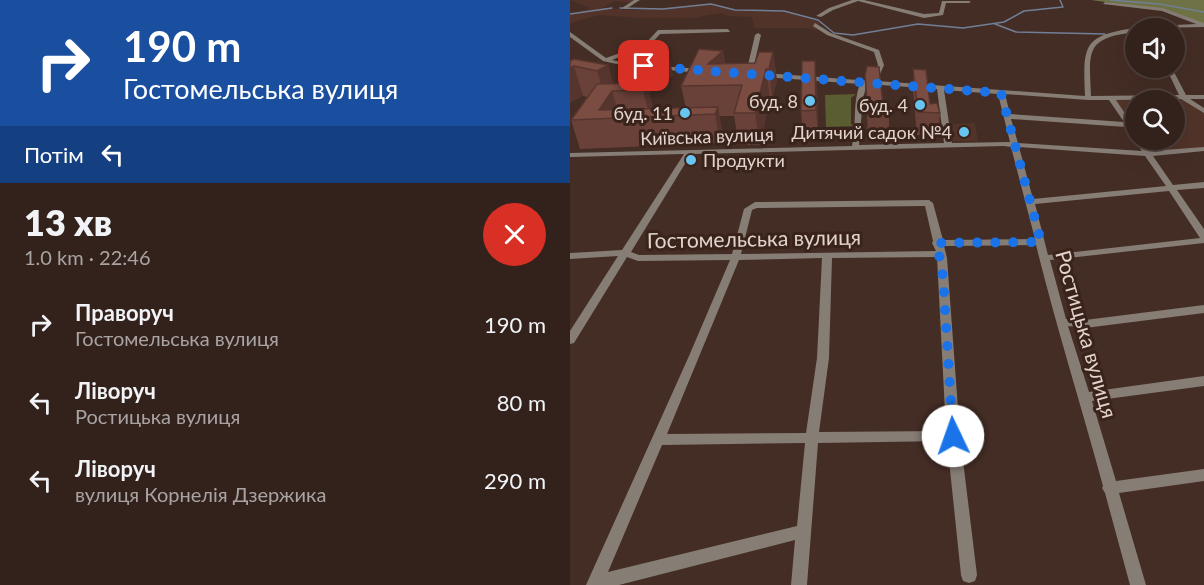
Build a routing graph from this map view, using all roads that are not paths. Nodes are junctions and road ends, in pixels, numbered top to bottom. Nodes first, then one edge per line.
1 (638, 0) edge
2 (857, 0) edge
3 (969, 2) dead end
4 (1104, 3) dead end
5 (624, 8) dead end
6 (819, 16) dead end
7 (815, 25) dead end
8 (1204, 25) edge
9 (1185, 26) edge
10 (728, 31) dead end
11 (1125, 31) edge
12 (570, 34) edge
13 (758, 35) dead end
14 (582, 41) junction
15 (570, 44) edge
16 (605, 60) junction
17 (624, 65) junction
18 (614, 70) dead end
19 (711, 72) edge
20 (733, 73) edge
21 (744, 74) junction
22 (864, 83) junction
23 (873, 83) junction
24 (940, 88) junction
25 (1001, 93) junction
26 (1204, 97) edge
27 (1088, 98) junction
28 (1111, 98) junction
29 (1125, 98) edge
30 (1185, 98) joint
31 (1204, 111) edge
32 (1006, 116) junction
33 (1125, 120) edge
34 (1125, 125) edge
35 (1014, 144) junction
36 (948, 145) junction
37 (855, 147) junction
38 (1204, 149) edge
39 (1145, 150) edge
40 (689, 152) junction
41 (1148, 154) junction
42 (570, 155) edge
43 (1204, 186) edge
44 (1171, 188) junction
45 (1030, 202) junction
46 (1204, 238) edge
47 (1041, 242) junction
48 (938, 248) junction
49 (626, 253) junction
50 (570, 256) edge
51 (736, 256) junction
52 (827, 256) junction
53 (1044, 258) junction
54 (1204, 309) edge
55 (1061, 322) junction
56 (570, 340) edge
57 (1204, 381) edge
58 (1085, 397) junction
59 (953, 436) junction
60 (812, 438) junction
61 (658, 440) junction
62 (1204, 475) edge
63 (1109, 488) junction
64 (804, 531) junction
65 (969, 575) dead end
66 (594, 584) edge
67 (799, 585) edge
68 (1138, 585) edge

1 - 5 street
2 - 3 street
2 - 6 street
4 - 8 street
7 - 23 street
8 - 9 street
10 - 16 street
11 - 27 street
12 - 14 street
13 - 21 street
14 - 15 street
14 - 16 street
16 - 17 street
17 - 18 street
17 - 19 street
20 - 21 street
21 - 22 street
22 - 23 street
22 - 37 street
23 - 24 street
24 - 25 street
24 - 36 street
25 - 27 street
25 - 32 street, Ростицька вулиця
26 - 30 street
27 - 28 street
28 - 29 street
28 - 33 street
30 - 31 street
32 - 34 street
32 - 35 street, Ростицька вулиця
35 - 36 street, Київська вулиця
35 - 41 street, Київська вулиця
35 - 45 street, Ростицька вулиця
36 - 37 street, Київська вулиця
37 - 40 street, Київська вулиця
38 - 41 street, Київська вулиця
39 - 41 street
40 - 42 street, Київська вулиця
40 - 49 street
41 - 44 street
43 - 44 street
44 - 45 street
44 - 46 street
45 - 47 street, Ростицька вулиця
46 - 53 street
47 - 48 street, Гостомельська вулиця
47 - 53 street, Ростицька вулиця
48 - 51 street
48 - 52 street, Гостомельська вулиця
48 - 59 street
49 - 50 street, Гостомельська вулиця
49 - 51 street, Гостомельська вулиця
49 - 56 street
51 - 52 street, Гостомельська вулиця
51 - 61 street
52 - 60 street
53 - 55 street, Ростицька вулиця
54 - 55 street
55 - 58 street, Ростицька вулиця
57 - 58 street
58 - 63 street, Ростицька вулиця
59 - 60 street
59 - 65 street
60 - 61 street
60 - 64 street
61 - 66 street
62 - 63 street
63 - 68 street, Ростицька вулиця
64 - 66 street
64 - 67 street

